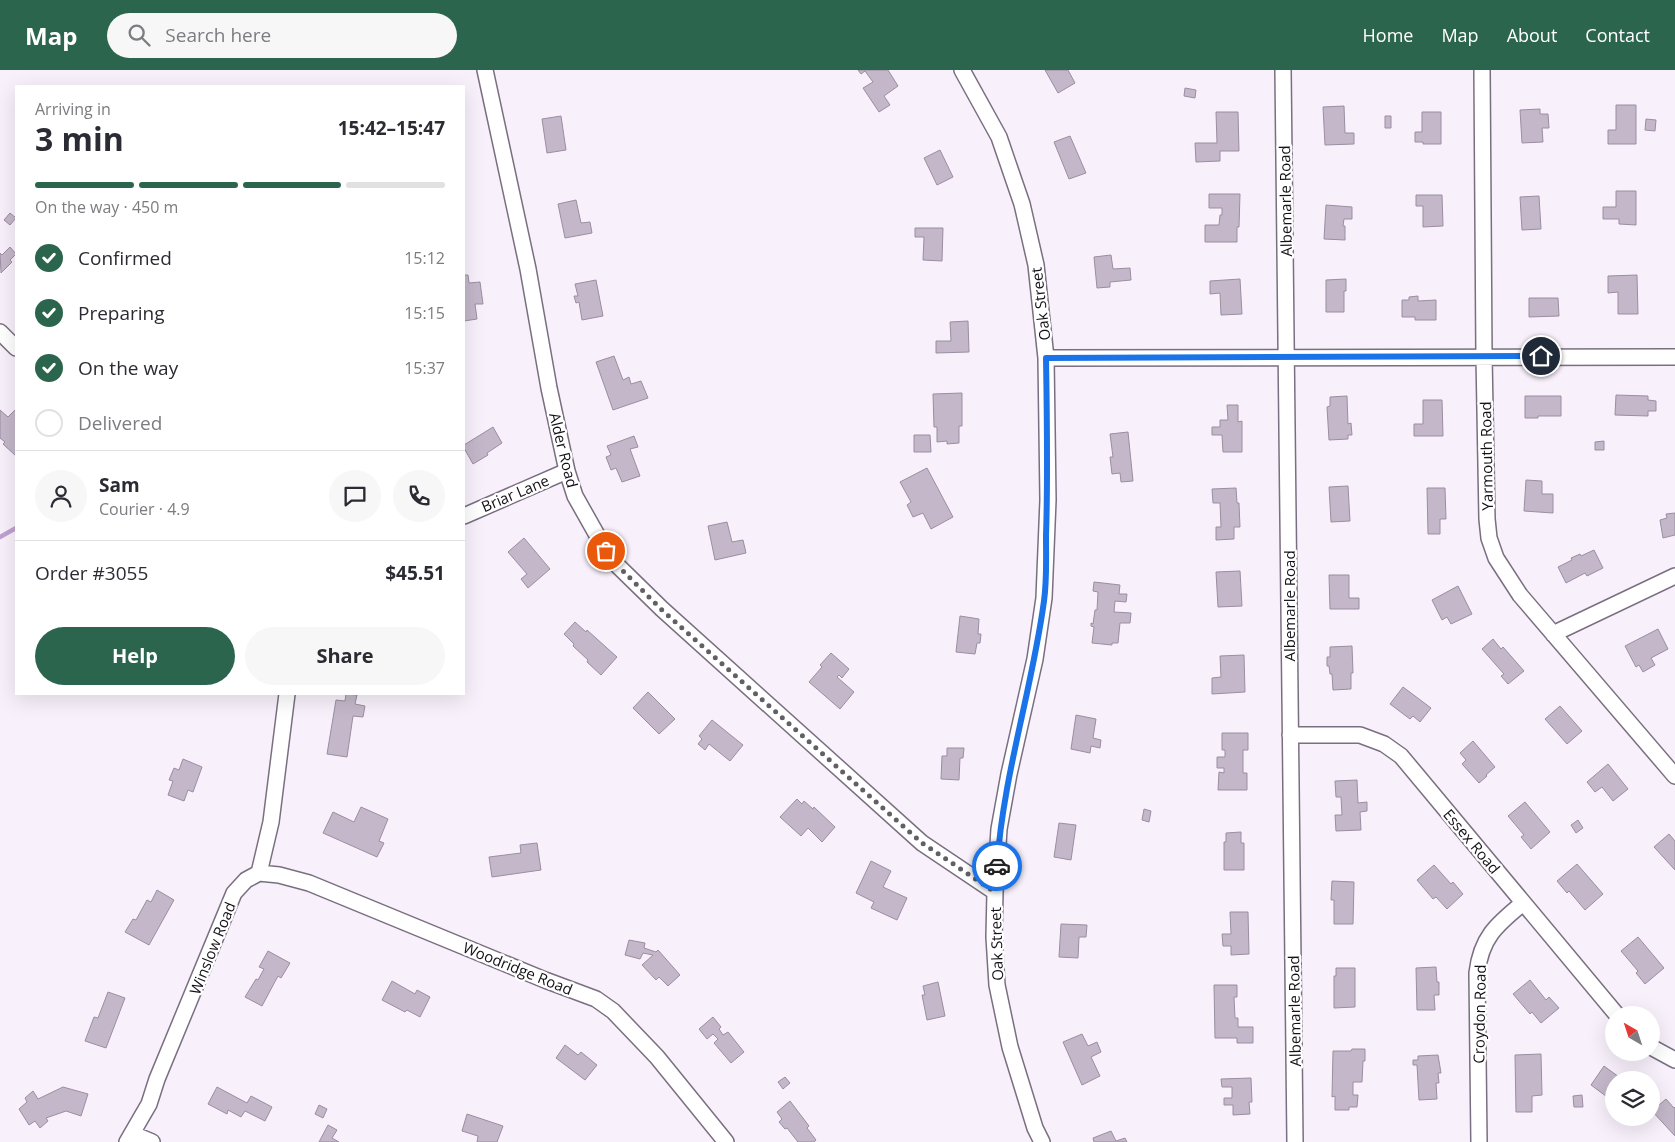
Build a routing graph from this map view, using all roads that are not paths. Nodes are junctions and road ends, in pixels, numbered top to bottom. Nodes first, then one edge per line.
1 (485, 70) edge
2 (962, 70) edge
3 (1283, 70) edge
4 (1482, 70) edge
5 (0, 332) edge
6 (15, 347) edge
7 (1484, 356) junction
8 (1675, 356) edge
9 (1046, 358) junction
10 (1287, 358) junction
11 (567, 471) junction
12 (465, 516) edge
13 (1675, 576) edge
14 (1553, 634) junction
15 (287, 695) edge
16 (1290, 735) junction
17 (1675, 776) edge
18 (259, 873) junction
19 (995, 892) junction
20 (1523, 903) junction
21 (1609, 1006) edge
22 (1660, 1052) edge
23 (1675, 1060) edge
24 (130, 1138) edge
25 (152, 1142) edge
26 (726, 1142) edge
27 (1042, 1142) edge
28 (1295, 1142) edge
29 (1479, 1142) edge

1 - 11 street, Alder Road
2 - 9 street, Oak Street
3 - 10 street, Albemarle Road
4 - 7 street, Yarmouth Road
5 - 6 street
7 - 8 street
7 - 10 street
7 - 14 street, Yarmouth Road
9 - 10 street
9 - 19 street, Oak Street
10 - 16 street, Albemarle Road
11 - 12 street, Briar Lane
11 - 19 street, Alder Road
13 - 14 street
14 - 17 street, Yarmouth Road
15 - 18 street
16 - 20 street, Essex Road
16 - 28 street, Albemarle Road
18 - 24 street, Winslow Road
18 - 26 street, Woodridge Road
19 - 27 street, Oak Street
20 - 21 street, Essex Road
20 - 29 street, Croydon Road
22 - 23 street
24 - 25 street

